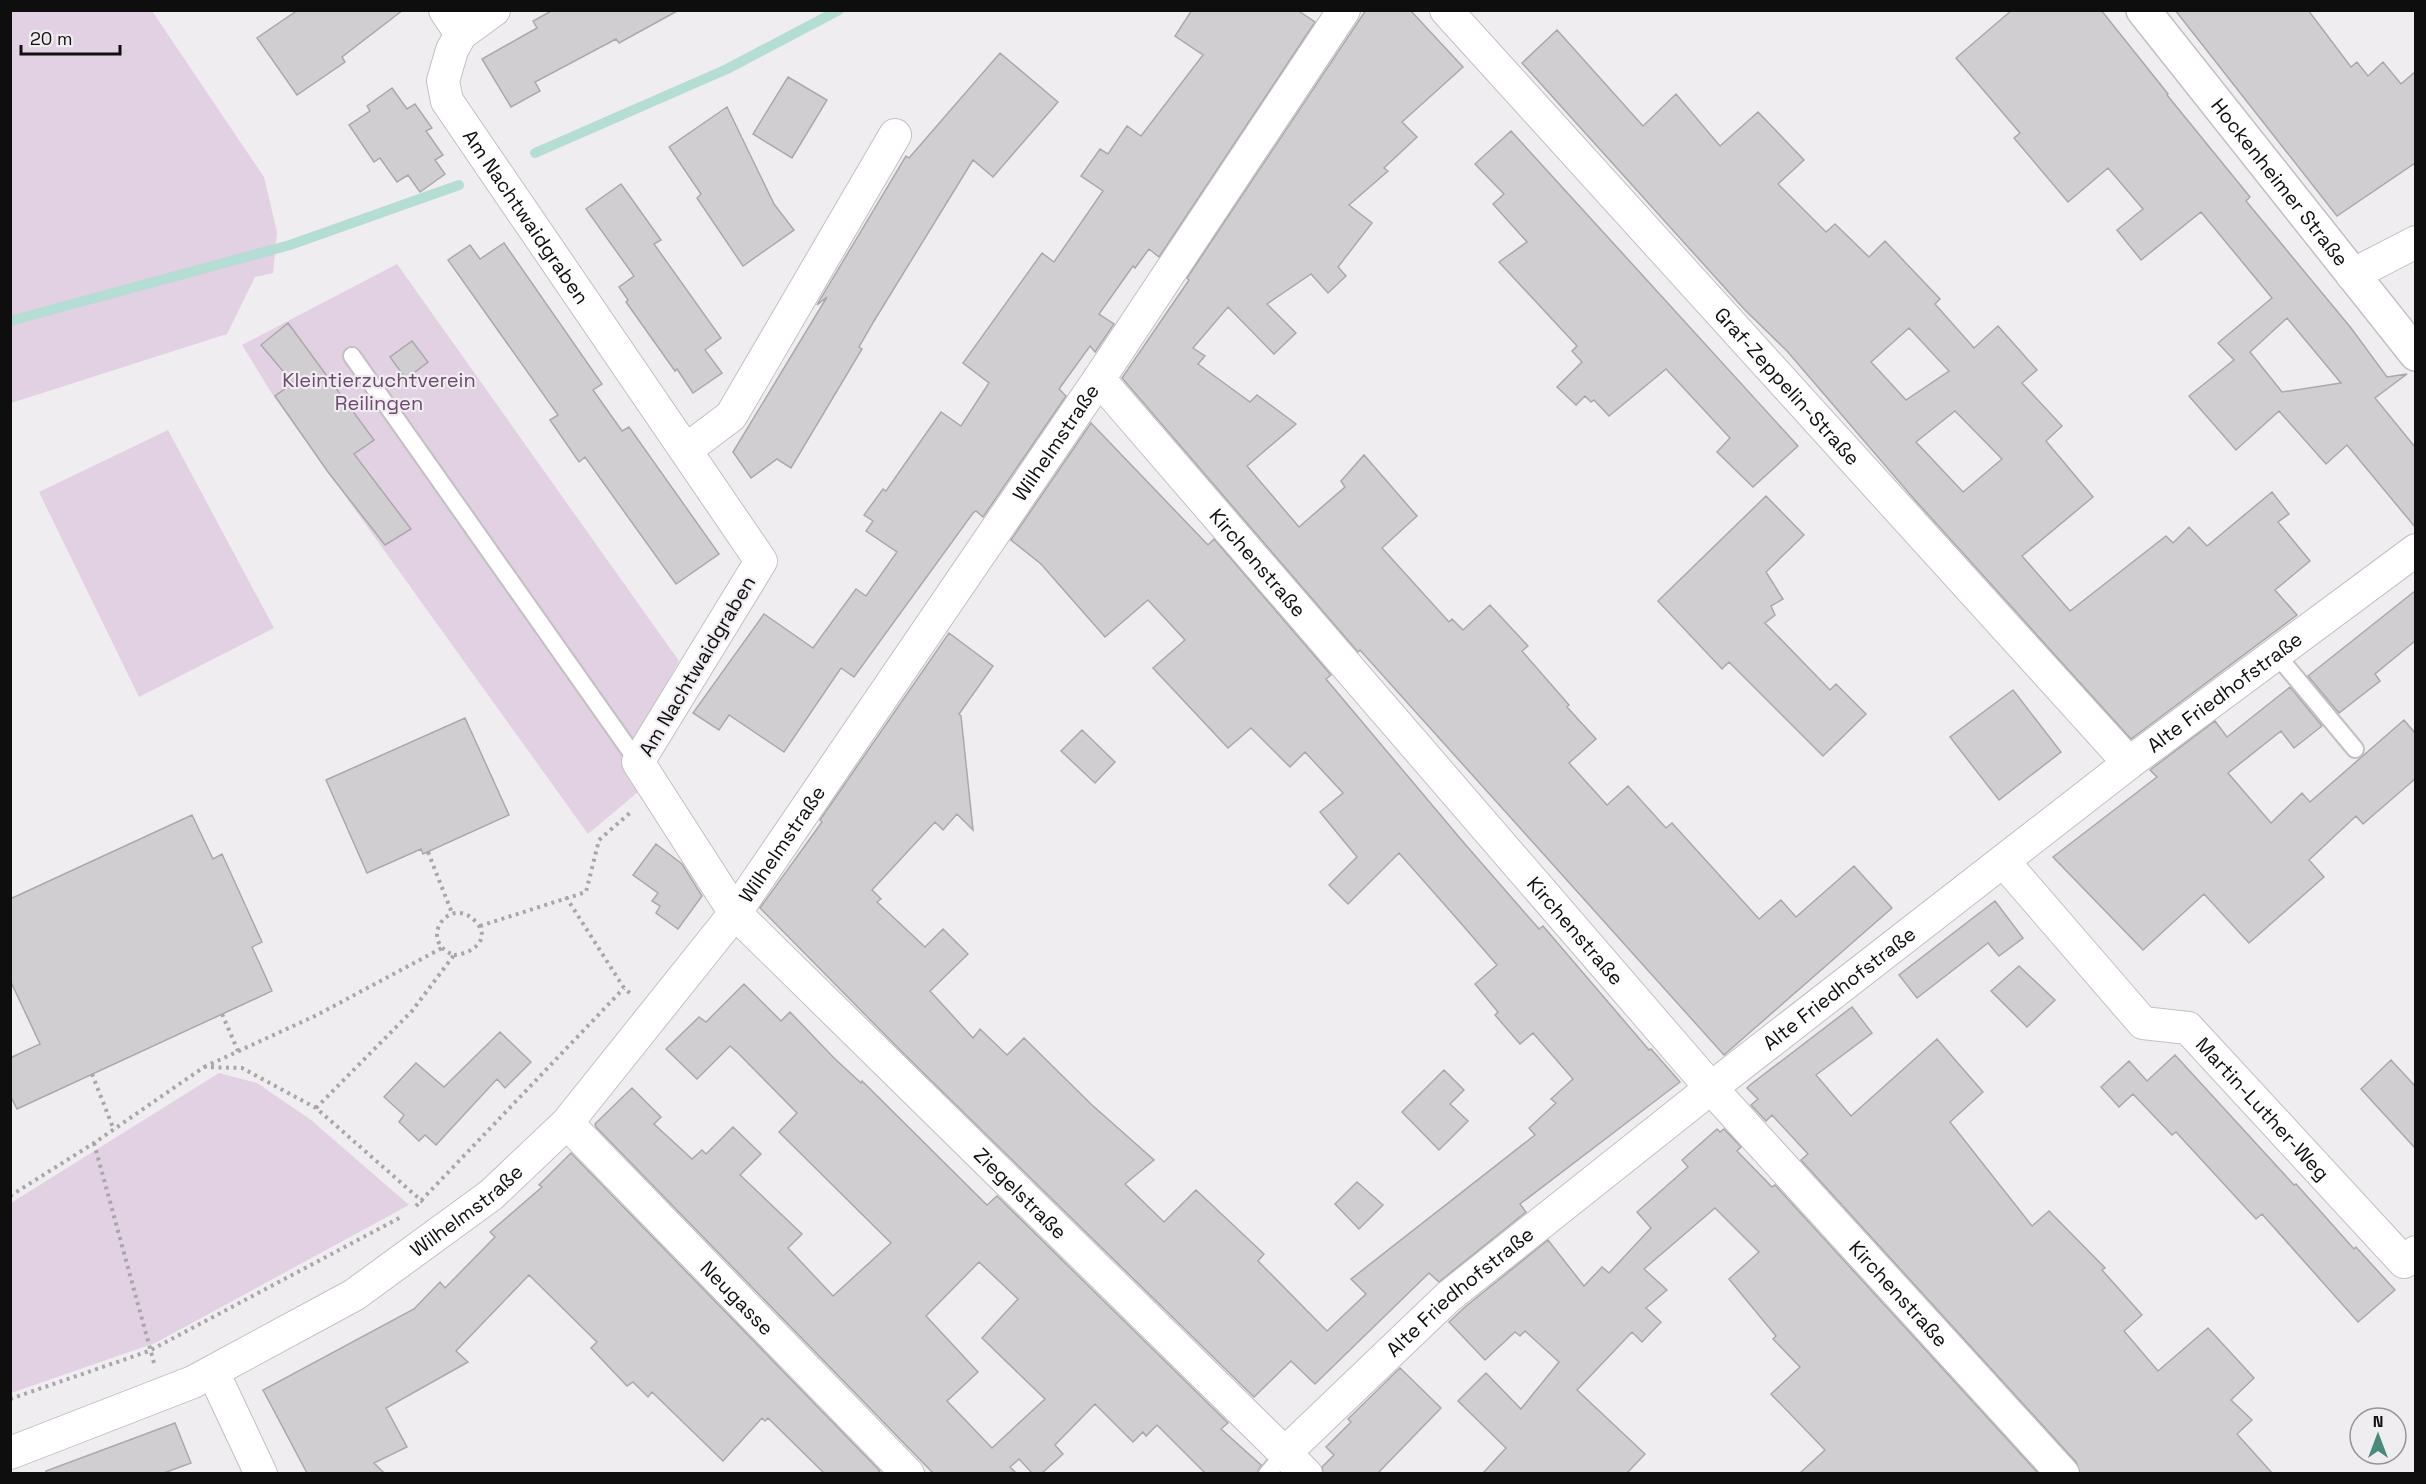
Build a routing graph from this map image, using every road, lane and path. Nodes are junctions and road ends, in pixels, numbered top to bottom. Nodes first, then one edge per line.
1 (495, 10) edge
2 (1344, 10) edge
3 (1446, 10) edge
4 (2143, 10) edge
5 (453, 22) edge
6 (895, 135) dead end
7 (2415, 242) edge
8 (2352, 274) junction
9 (2415, 354) edge
10 (352, 356) dead end
11 (1099, 379) junction
12 (687, 450) junction
13 (2415, 550) edge
14 (2276, 654) junction
15 (2355, 748) dead end
16 (638, 762) junction
17 (2129, 763) junction
18 (656, 791) junction
19 (428, 852) dead end
20 (2004, 862) junction
21 (566, 897) junction
22 (452, 913) junction
23 (735, 913) junction
24 (480, 926) junction
25 (442, 948) junction
26 (454, 955) junction
27 (624, 988) junction
28 (655, 1013) junction
29 (222, 1014) dead end
30 (238, 1051) junction
31 (204, 1067) junction
32 (92, 1074) dead end
33 (1712, 1088) junction
34 (316, 1108) junction
35 (567, 1123) junction
36 (114, 1130) junction
37 (94, 1143) junction
38 (10, 1196) edge
39 (422, 1200) junction
40 (445, 1230) junction
41 (2415, 1252) edge
42 (149, 1351) junction
43 (213, 1372) junction
44 (164, 1394) junction
45 (10, 1399) edge
46 (10, 1453) edge
47 (1286, 1467) edge
48 (261, 1473) edge
49 (908, 1473) edge
50 (2063, 1473) edge

1 - 5 street, Am Nachtwaidgraben
2 - 11 street, Wilhelmstraße
3 - 17 street, Graf-Zeppelin-Straße
4 - 8 street, Hockenheimer Straße
5 - 12 street, Am Nachtwaidgraben
6 - 12 street
7 - 8 street
8 - 9 street, Hockenheimer Straße
10 - 16 lane
11 - 23 street, Wilhelmstraße
11 - 33 street, Kirchenstraße
12 - 16 street, Am Nachtwaidgraben
13 - 14 street, Alte Friedhofstraße
14 - 15 lane
14 - 17 street, Alte Friedhofstraße
16 - 18 street, Am Nachtwaidgraben
17 - 20 street, Alte Friedhofstraße
18 - 21 path
18 - 23 street, Am Nachtwaidgraben
19 - 22 path
20 - 33 street, Alte Friedhofstraße
20 - 41 street, Martin-Luther-Weg
21 - 24 path
21 - 27 path
22 - 24 path
22 - 25 path
23 - 28 street, Wilhelmstraße
23 - 47 street, Ziegelstraße
24 - 26 path
25 - 26 path
25 - 30 path
26 - 34 path
27 - 28 path
27 - 39 path
28 - 35 street, Wilhelmstraße
29 - 30 path
30 - 31 path
31 - 34 path
31 - 36 path
32 - 36 path
33 - 47 street, Alte Friedhofstraße
33 - 50 street, Kirchenstraße
34 - 39 path
35 - 40 street, Wilhelmstraße
35 - 49 street, Neugasse
36 - 37 path
37 - 38 path
37 - 42 path
39 - 40 path
39 - 42 path
40 - 43 street, Wilhelmstraße
42 - 44 path
42 - 45 path
43 - 44 street, Wilhelmstraße
43 - 48 street
44 - 46 street, Wilhelmstraße

